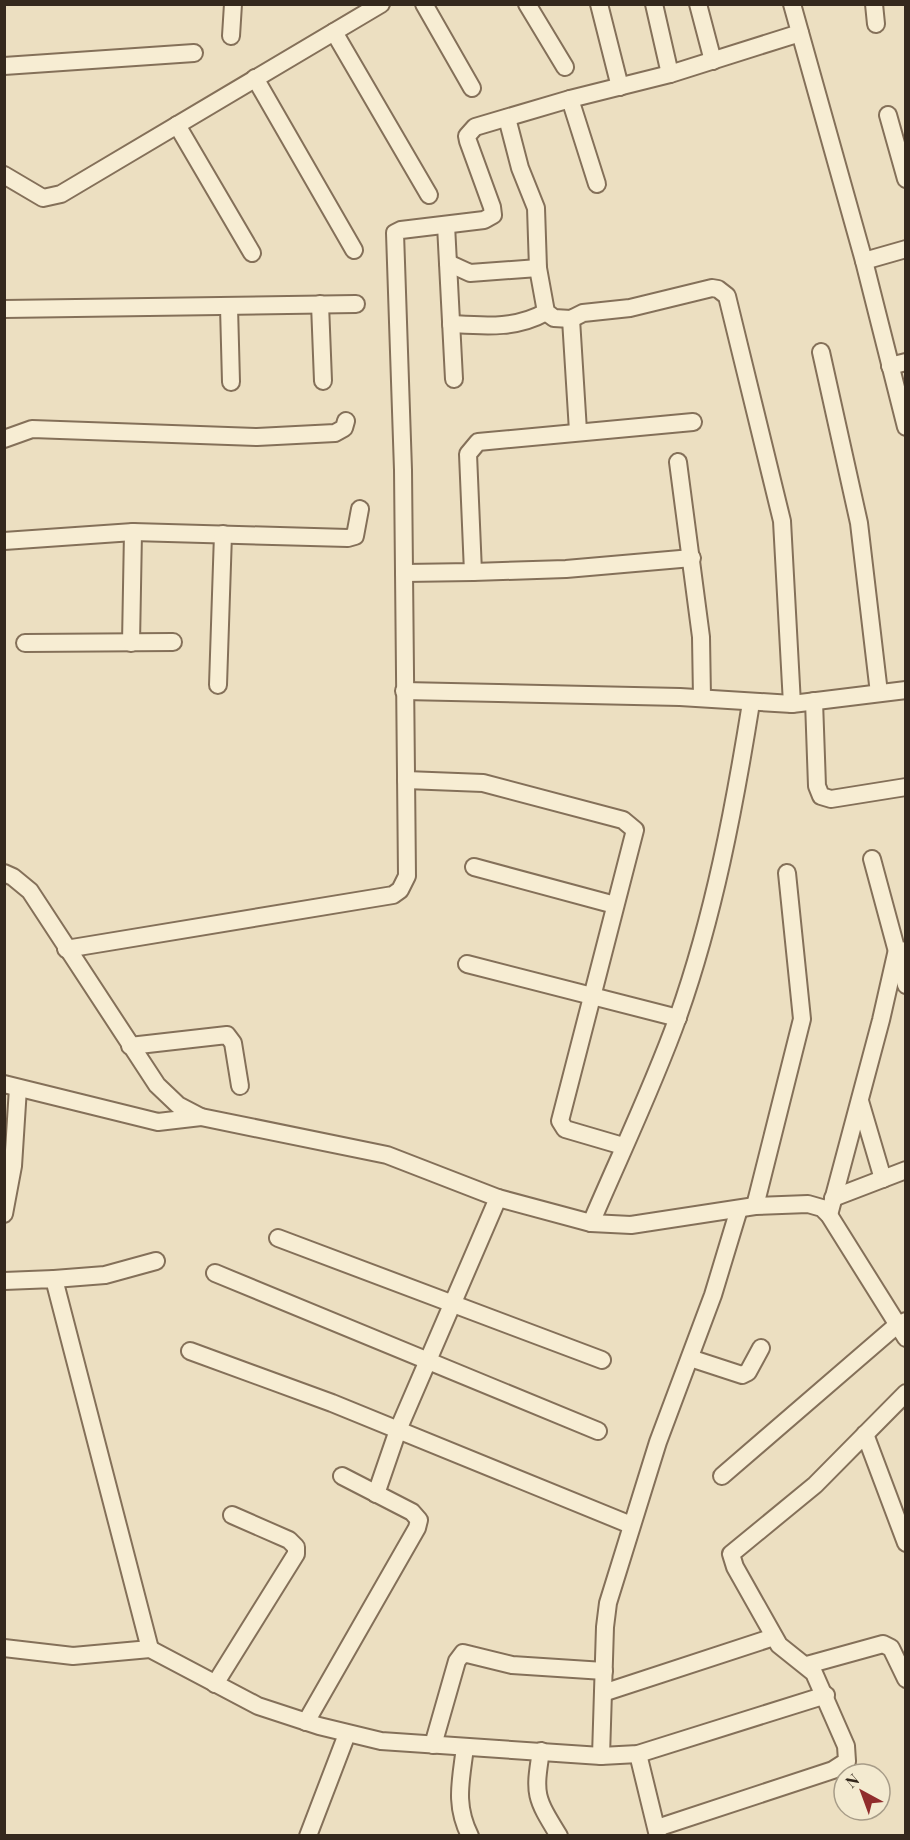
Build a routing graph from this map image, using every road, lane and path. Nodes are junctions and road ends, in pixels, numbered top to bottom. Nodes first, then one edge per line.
1 (233, 4) edge
2 (381, 4) edge
3 (423, 4) edge
4 (527, 4) edge
5 (599, 4) edge
6 (654, 4) edge
7 (698, 4) edge
8 (792, 4) edge
9 (874, 4) edge
10 (876, 24) dead end
11 (334, 32) junction
12 (800, 33) junction
13 (231, 36) dead end
14 (194, 53) dead end
15 (713, 62) junction
16 (4, 66) edge
17 (565, 67) dead end
18 (670, 74) junction
19 (255, 78) junction
20 (620, 87) junction
21 (472, 88) dead end
22 (570, 99) junction
23 (888, 115) dead end
24 (507, 117) junction
25 (177, 125) junction
26 (4, 175) edge
27 (906, 179) edge
28 (597, 184) dead end
29 (429, 195) dead end
30 (446, 225) junction
31 (906, 249) edge
32 (354, 250) dead end
33 (252, 253) dead end
34 (864, 261) junction
35 (448, 263) junction
36 (538, 268) junction
37 (356, 303) dead end
38 (320, 304) junction
39 (229, 307) junction
40 (4, 309) edge
41 (546, 312) junction
42 (571, 319) junction
43 (452, 324) junction
44 (821, 352) dead end
45 (898, 364) edge
46 (454, 379) dead end
47 (323, 381) dead end
48 (231, 382) dead end
49 (346, 421) dead end
50 (693, 422) dead end
51 (906, 427) edge
52 (578, 431) junction
53 (4, 439) edge
54 (678, 462) dead end
55 (360, 510) dead end
56 (134, 532) junction
57 (223, 534) junction
58 (4, 541) edge
59 (692, 558) junction
60 (473, 572) junction
61 (404, 573) junction
62 (173, 642) dead end
63 (25, 643) dead end
64 (131, 643) junction
65 (218, 685) dead end
66 (906, 690) edge
67 (404, 691) junction
68 (879, 693) junction
69 (702, 698) junction
70 (814, 701) junction
71 (751, 703) junction
72 (792, 704) junction
73 (406, 780) junction
74 (906, 787) edge
75 (872, 859) dead end
76 (474, 867) dead end
77 (4, 873) edge
78 (786, 873) dead end
79 (615, 905) junction
80 (66, 949) junction
81 (901, 952) edge
82 (467, 964) dead end
83 (906, 985) edge
84 (591, 995) junction
85 (678, 1018) junction
86 (130, 1046) junction
87 (11, 1086) edge
88 (240, 1086) dead end
89 (859, 1100) junction
90 (201, 1117) junction
91 (624, 1146) junction
92 (906, 1170) edge
93 (883, 1179) junction
94 (498, 1198) junction
95 (833, 1198) junction
96 (747, 1208) junction
97 (4, 1214) edge
98 (829, 1215) junction
99 (591, 1223) junction
100 (278, 1238) dead end
101 (156, 1261) dead end
102 (215, 1273) dead end
103 (54, 1280) junction
104 (4, 1281) edge
105 (454, 1303) junction
106 (903, 1328) edge
107 (761, 1348) dead end
108 (190, 1351) dead end
109 (690, 1358) junction
110 (602, 1360) dead end
111 (430, 1361) junction
112 (906, 1394) edge
113 (399, 1430) junction
114 (598, 1431) dead end
115 (865, 1434) junction
116 (342, 1476) dead end
117 (722, 1476) dead end
118 (376, 1494) junction
119 (231, 1515) dead end
120 (631, 1525) junction
121 (906, 1543) edge
122 (774, 1637) junction
123 (4, 1648) edge
124 (150, 1649) junction
125 (807, 1665) junction
126 (604, 1671) junction
127 (906, 1679) edge
128 (215, 1684) junction
129 (603, 1694) junction
130 (826, 1695) junction
131 (306, 1722) junction
132 (347, 1734) junction
133 (433, 1745) junction
134 (465, 1747) junction
135 (541, 1751) junction
136 (638, 1754) junction
137 (601, 1756) junction
138 (658, 1832) edge
139 (308, 1836) edge
140 (470, 1836) edge
141 (559, 1836) edge

1 - 13 street
2 - 11 street
3 - 21 street
4 - 17 street
5 - 20 street
6 - 18 street
7 - 15 street
8 - 12 street
9 - 10 street
11 - 19 street
11 - 29 street
12 - 15 street
12 - 34 street
14 - 16 street
15 - 18 street
18 - 20 street
19 - 25 street
19 - 32 street
20 - 22 street
22 - 24 street
22 - 28 street
23 - 27 street
24 - 30 street
24 - 36 street
25 - 26 street
25 - 33 street
30 - 35 street
30 - 61 street
31 - 34 street
34 - 45 street
35 - 36 street
35 - 43 street
36 - 41 street
37 - 38 street
38 - 39 street
38 - 47 street
39 - 40 street
39 - 48 street
41 - 42 street
41 - 43 street
42 - 52 street
42 - 72 street
43 - 46 street
44 - 68 street
45 - 51 street
49 - 53 street
50 - 52 street
52 - 60 street
54 - 59 street
55 - 57 street
56 - 57 street
56 - 58 street
56 - 64 street
57 - 65 street
59 - 60 street
59 - 69 street
60 - 61 street
61 - 67 street
62 - 64 street
63 - 64 street
66 - 68 street
67 - 69 street
67 - 73 street
68 - 70 street
69 - 71 street
70 - 72 street
70 - 74 street
71 - 72 street
71 - 85 street
73 - 79 street
73 - 80 street
75 - 81 street
76 - 79 street
77 - 80 street
78 - 96 street
79 - 84 street
80 - 86 street
81 - 83 street
81 - 89 street
82 - 84 street
84 - 85 street
84 - 91 street
85 - 91 street
86 - 88 street
86 - 90 street
87 - 90 street
87 - 97 street
89 - 93 street
89 - 95 street
90 - 94 street
91 - 99 street
92 - 93 street
93 - 95 street
94 - 99 street
94 - 105 street
95 - 98 street
96 - 98 street
96 - 99 street
96 - 109 street
98 - 106 street
100 - 105 street
101 - 103 street
102 - 111 street
103 - 104 street
103 - 124 street
105 - 110 street
105 - 111 street
106 - 117 street
107 - 109 street
108 - 113 street
109 - 120 street
111 - 113 street
111 - 114 street
112 - 115 street
113 - 118 street
113 - 120 street
115 - 121 street
115 - 122 street
116 - 118 street
118 - 131 street
119 - 128 street
120 - 126 street
122 - 125 street
122 - 129 street
123 - 124 street
124 - 128 street
125 - 127 street
125 - 130 street
126 - 129 street
126 - 133 street
128 - 131 street
129 - 137 street
130 - 136 street
130 - 138 street
131 - 132 street
132 - 133 street
132 - 139 street
133 - 134 street
134 - 135 street
134 - 140 street
135 - 137 street
135 - 141 street
136 - 137 street
136 - 138 street

